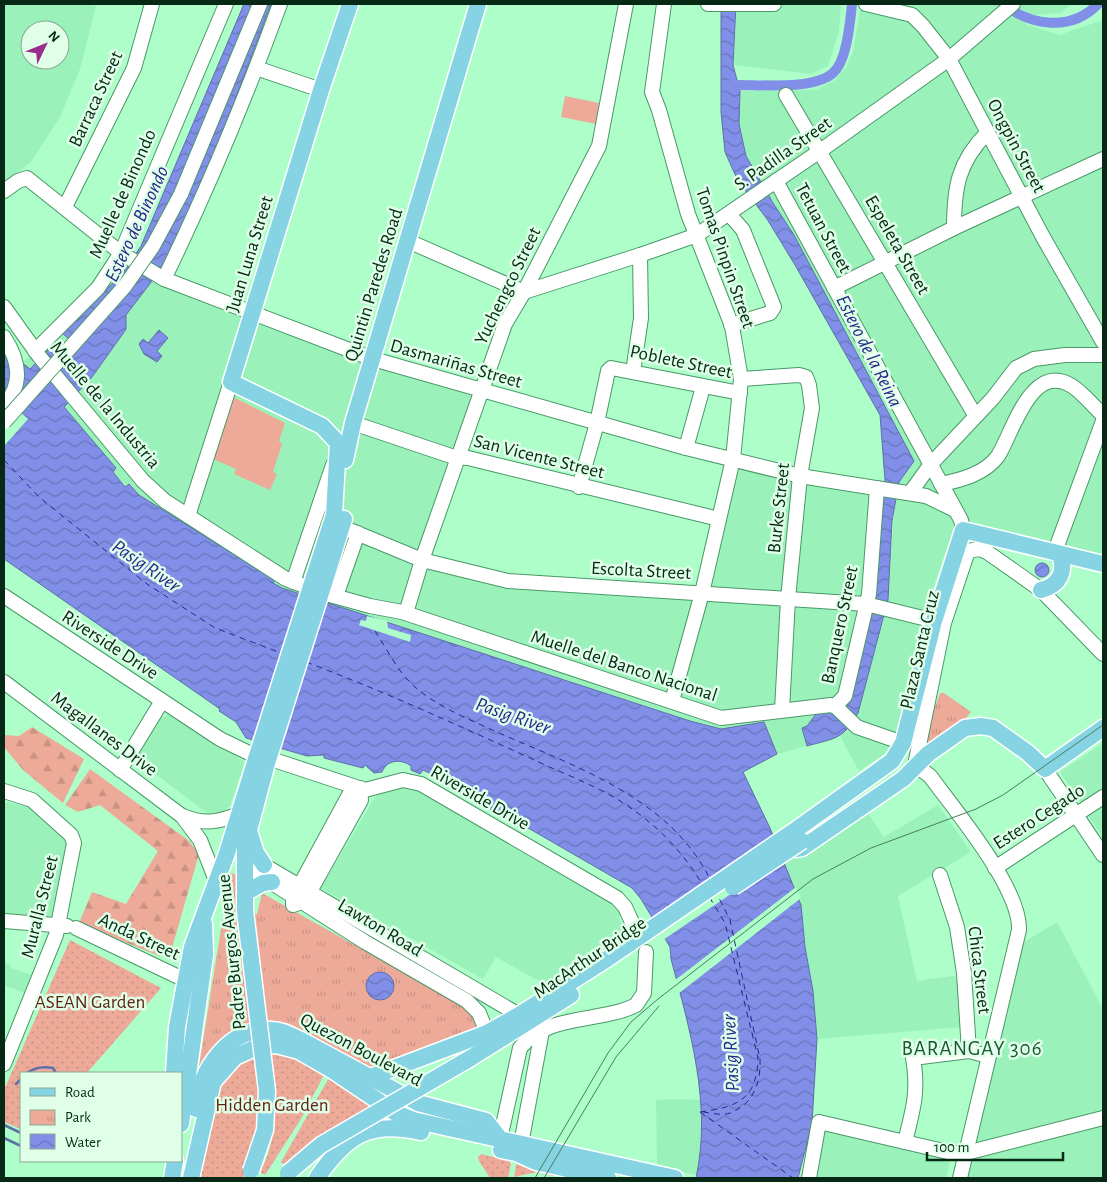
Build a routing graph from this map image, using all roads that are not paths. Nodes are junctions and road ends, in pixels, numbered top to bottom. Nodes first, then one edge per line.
1 (152, 4) edge
2 (226, 4) edge
3 (260, 4) edge
4 (280, 4) edge
5 (350, 4) edge
6 (467, 4) edge
7 (478, 4) edge
8 (626, 4) edge
9 (664, 4) edge
10 (713, 4) edge
11 (774, 4) edge
12 (866, 4) edge
13 (1013, 4) edge
14 (473, 20) junction
15 (949, 58) junction
16 (256, 68) junction
17 (321, 90) junction
18 (786, 94) dead end
19 (987, 133) junction
20 (820, 151) junction
21 (1103, 159) edge
22 (771, 185) junction
23 (4, 191) edge
24 (1021, 196) junction
25 (65, 207) junction
26 (729, 214) junction
27 (954, 228) junction
28 (697, 234) junction
29 (408, 241) junction
30 (640, 255) junction
31 (125, 256) junction
32 (885, 261) junction
33 (160, 277) junction
34 (834, 288) junction
35 (524, 292) junction
36 (4, 307) edge
37 (252, 315) junction
38 (731, 325) junction
39 (4, 337) edge
40 (1103, 342) edge
41 (38, 355) junction
42 (1103, 355) edge
43 (373, 359) junction
44 (633, 372) junction
45 (741, 379) junction
46 (231, 382) junction
47 (703, 386) junction
48 (481, 390) junction
49 (740, 393) junction
50 (4, 406) edge
51 (976, 415) junction
52 (1103, 415) edge
53 (1103, 421) edge
54 (4, 422) edge
55 (353, 423) junction
56 (597, 423) junction
57 (322, 426) junction
58 (686, 448) junction
59 (1098, 453) edge
60 (459, 457) junction
61 (734, 459) junction
62 (931, 464) junction
63 (800, 476) junction
64 (940, 484) junction
65 (579, 487) junction
66 (892, 491) junction
67 (955, 510) junction
68 (188, 516) junction
69 (719, 519) junction
70 (342, 527) junction
71 (963, 530) junction
72 (358, 533) junction
73 (1057, 554) junction
74 (422, 560) junction
75 (1103, 564) edge
76 (4, 586) edge
77 (317, 586) junction
78 (1041, 590) junction
79 (702, 593) junction
80 (4, 596) edge
81 (788, 599) junction
82 (869, 605) junction
83 (406, 613) junction
84 (939, 622) junction
85 (1103, 654) edge
86 (108, 666) junction
87 (4, 682) edge
88 (162, 701) junction
89 (672, 701) junction
90 (837, 708) junction
91 (782, 710) junction
92 (1103, 728) edge
93 (903, 743) junction
94 (262, 759) junction
95 (916, 765) junction
96 (1045, 769) junction
97 (120, 770) junction
98 (360, 788) junction
99 (6, 794) edge
100 (1103, 798) edge
101 (240, 814) junction
102 (1076, 814) junction
103 (182, 816) junction
104 (249, 829) junction
105 (795, 837) junction
106 (1102, 850) edge
107 (244, 860) junction
108 (264, 865) junction
109 (995, 868) junction
110 (940, 876) dead end
111 (272, 882) junction
112 (217, 883) junction
113 (245, 893) junction
114 (301, 895) junction
115 (204, 919) junction
116 (4, 921) edge
117 (68, 927) junction
118 (636, 931) dead end
119 (646, 952) dead end
120 (610, 963) junction
121 (185, 980) junction
122 (519, 1015) junction
123 (540, 1024) junction
124 (486, 1033) junction
125 (968, 1051) junction
126 (988, 1056) junction
127 (4, 1064) edge
128 (174, 1072) edge
129 (368, 1078) junction
130 (182, 1117) edge
131 (1103, 1118) edge
132 (500, 1140) junction
133 (905, 1142) junction
134 (521, 1144) junction
135 (966, 1153) junction
136 (194, 1156) junction
137 (175, 1162) edge
138 (578, 1164) junction
139 (249, 1175) edge
140 (287, 1175) edge
141 (172, 1178) edge
142 (190, 1178) edge
143 (316, 1178) edge
144 (608, 1178) edge
145 (675, 1178) edge
146 (809, 1178) edge
147 (960, 1178) edge

1 - 25 street, Barraca Street
2 - 31 street, Muelle de Binondo
3 - 54 street, bridge
4 - 16 street
5 - 17 main road, Juan Luna Street
6 - 14 main road
7 - 14 main road, Quintin Paredes Road
8 - 35 street, Yuchengco Street
9 - 28 street, Tomas Pinpin Street
10 - 11 street
12 - 15 street, Ongpin Street
13 - 15 street, S. Padilla Street
14 - 29 main road, Quintin Paredes Road
15 - 19 street, Ongpin Street
15 - 20 street, S. Padilla Street
16 - 17 street
16 - 33 street
17 - 37 main road, Juan Luna Street
18 - 20 street, Espeleta Street
19 - 24 street, Ongpin Street
19 - 27 street
20 - 22 street, S. Padilla Street
20 - 32 street, Espeleta Street
21 - 24 street
22 - 26 street, S. Padilla Street
22 - 34 street, Tetuan Street
23 - 25 street, Dasmariñas Street
24 - 27 street
24 - 40 street, Ongpin Street
25 - 31 street, Dasmariñas Street
26 - 28 street, S. Padilla Street
26 - 38 street
27 - 32 street
28 - 30 street, S. Padilla Street
28 - 38 street, Tomas Pinpin Street
29 - 35 street
29 - 43 main road, Quintin Paredes Road
30 - 35 street, S. Padilla Street
30 - 44 street
31 - 33 street, Dasmariñas Street
31 - 41 street, Muelle de Binondo
32 - 34 street
32 - 51 street, Espeleta Street
33 - 37 street, Dasmariñas Street
34 - 62 street, Tetuan Street
35 - 48 street, Yuchengco Street
36 - 41 street, Muelle de la Industria
37 - 43 street, Dasmariñas Street
37 - 46 main road, Juan Luna Street
38 - 45 street, Tomas Pinpin Street
39 - 50 street
41 - 68 street, Muelle de la Industria
42 - 51 street
43 - 48 street, Dasmariñas Street
43 - 55 main road, Quintin Paredes Road
44 - 47 street, Poblete Street
44 - 56 street, Poblete Street
45 - 49 street, Tomas Pinpin Street
45 - 63 street, Burke Street
46 - 57 main road
46 - 68 street, Juan Luna Street
47 - 49 street, Poblete Street
47 - 58 street
48 - 56 street, Dasmariñas Street
48 - 60 street, Yuchengco Street
49 - 61 street, Tomas Pinpin Street
51 - 62 street
52 - 64 street
53 - 59 street
55 - 57 main road
55 - 60 street, San Vicente Street
55 - 70 main road, Quintin Paredes Road
56 - 58 street, Dasmariñas Street
56 - 65 street
57 - 77 main road
58 - 61 street, Dasmariñas Street
59 - 73 street
60 - 65 street, San Vicente Street
60 - 74 street, Yuchengco Street
61 - 63 street, Dasmariñas Street
61 - 69 street, Tomas Pinpin Street
62 - 64 street, Tetuan Street
62 - 66 street
63 - 66 street, Dasmariñas Street
63 - 81 street, Burke Street
64 - 67 street, Tetuan Street
65 - 69 street, San Vicente Street
66 - 67 street, Dasmariñas Street
66 - 82 street, Banquero Street
67 - 71 street, Tetuan Street
68 - 77 street, Muelle del Banco Nacional
69 - 79 street, Tomas Pinpin Street
70 - 72 street, Escolta Street
70 - 77 main road, Quintin Paredes Road
71 - 73 main road
71 - 84 main road, Plaza Santa Cruz
72 - 74 street, Escolta Street
72 - 77 street
73 - 75 main road
73 - 78 main road
74 - 79 street, Escolta Street
74 - 83 street, Yuchengco Street
76 - 86 street
77 - 83 street, Muelle del Banco Nacional
77 - 94 main road, Padre Burgos Avenue, bridge
78 - 84 street, Plaza Santa Cruz
78 - 85 street
79 - 81 street, Escolta Street
79 - 89 street, Tomas Pinpin Street
80 - 86 street, Riverside Drive
81 - 82 street, Escolta Street
81 - 91 street, Burke Street
82 - 84 street, Escolta Street
82 - 90 street, Banquero Street
83 - 89 street, Muelle del Banco Nacional
84 - 93 main road, Plaza Santa Cruz
84 - 95 street, Plaza Santa Cruz
86 - 88 street, Riverside Drive
87 - 97 street, Magallanes Drive
88 - 94 street, Riverside Drive
88 - 97 street
89 - 91 street, Muelle del Banco Nacional
90 - 91 street, Muelle del Banco Nacional
90 - 93 street
92 - 96 main road
93 - 105 main road, MacArthur Bridge
94 - 98 street, Riverside Drive
94 - 101 main road, Padre Burgos Avenue
94 - 104 main road, Padre Burgos Avenue
95 - 96 main road, MacArthur Bridge
95 - 105 main road, MacArthur Bridge
95 - 109 street
96 - 102 street
97 - 103 street, Magallanes Drive
98 - 114 street
98 - 118 street, Riverside Drive
99 - 117 street, Muralla Street
100 - 102 street, Estero Cegado
101 - 103 street, Magallanes Drive
101 - 112 main road, Padre Burgos Avenue
102 - 106 street
102 - 109 street, Estero Cegado
103 - 112 street, Magallanes Drive
104 - 107 main road, Padre Burgos Avenue
104 - 108 main road
105 - 120 main road, MacArthur Bridge, bridge
107 - 108 street, Lawton Road
107 - 111 street, Lawton Road
107 - 113 main road, Padre Burgos Avenue
108 - 114 street, Lawton Road
109 - 126 street
110 - 125 street, Chica Street
111 - 113 main road
111 - 114 street, Lawton Road
112 - 115 main road, Padre Burgos Avenue
113 - 139 main road, Padre Burgos Avenue, bridge
114 - 122 street, Lawton Road
114 - 124 street, Lawton Road
115 - 121 main road, Padre Burgos Avenue
115 - 130 main road, Padre Burgos Avenue
116 - 117 street, Anda Street
117 - 121 street, Anda Street
117 - 127 street, Muralla Street
119 - 123 street
120 - 122 main road, MacArthur Bridge
120 - 123 main road, MacArthur Bridge
121 - 128 main road, Padre Burgos Avenue
122 - 124 main road, MacArthur Bridge
123 - 132 street
123 - 134 street
123 - 140 main road, MacArthur Bridge, bridge
124 - 129 main road, MacArthur Bridge
125 - 126 street
125 - 133 street
126 - 135 street
129 - 132 main road, Quezon Boulevard
129 - 136 main road, Quezon Boulevard
131 - 135 street
132 - 134 main road, Quezon Boulevard
132 - 136 main road, Quezon Boulevard
133 - 135 street
133 - 146 street
134 - 138 main road, Quezon Boulevard
135 - 147 street
136 - 142 main road, Quezon Boulevard
137 - 141 main road
138 - 143 main road, Quezon Boulevard
138 - 144 main road, Quezon Boulevard
138 - 145 main road, Quezon Boulevard

